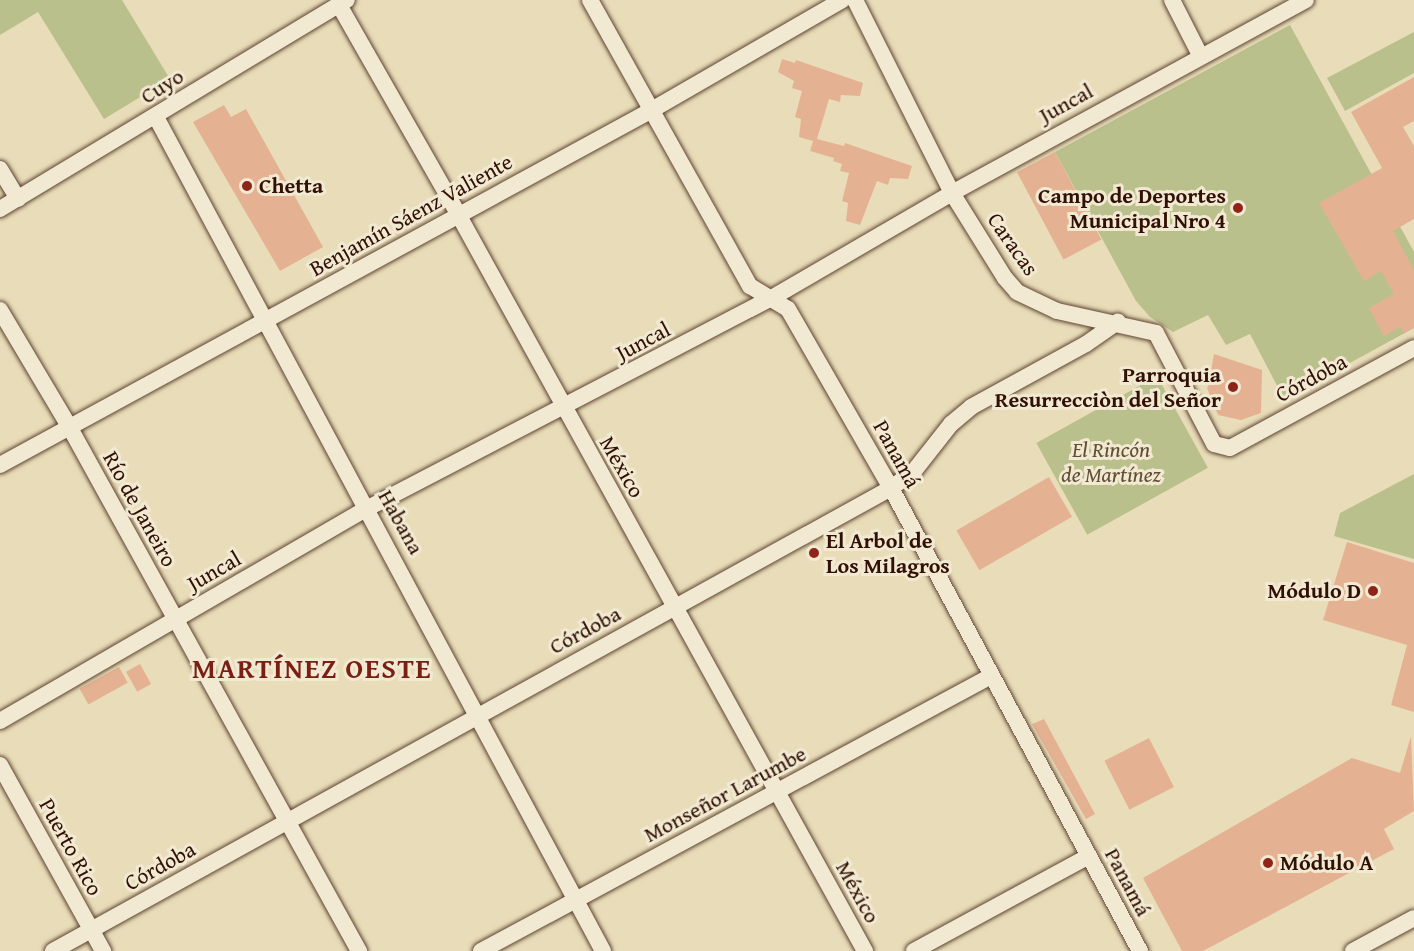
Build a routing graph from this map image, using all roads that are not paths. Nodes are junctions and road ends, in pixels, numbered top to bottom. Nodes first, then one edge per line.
1 (590, 0) edge
2 (842, 0) edge
3 (855, 0) edge
4 (1172, 0) edge
5 (1306, 0) edge
6 (344, 3) edge
7 (1200, 55) junction
8 (650, 111) junction
9 (156, 117) junction
10 (0, 169) edge
11 (951, 193) junction
12 (18, 198) junction
13 (0, 209) edge
14 (459, 214) junction
15 (770, 299) junction
16 (0, 310) edge
17 (264, 321) junction
18 (1118, 322) junction
19 (1414, 348) edge
20 (563, 409) junction
21 (70, 428) junction
22 (1230, 448) joint
23 (0, 465) edge
24 (891, 488) junction
25 (368, 508) junction
26 (676, 607) junction
27 (175, 620) junction
28 (991, 676) junction
29 (479, 713) junction
30 (0, 721) edge
31 (0, 765) edge
32 (777, 791) junction
33 (286, 822) junction
34 (1089, 856) junction
35 (574, 901) junction
36 (1414, 918) edge
37 (91, 930) junction
38 (53, 951) edge
39 (103, 951) edge
40 (359, 951) edge
41 (481, 951) edge
42 (603, 951) edge
43 (865, 951) edge
44 (914, 951) edge
45 (1140, 951) edge
46 (1353, 951) edge

1 - 8 street, Panamá
2 - 8 street, Benjamín Sáenz Valiente
3 - 11 street, Caracas
4 - 7 street
5 - 7 street, Juncal
6 - 9 street, Cuyo
6 - 14 street, México
7 - 11 street, Juncal
8 - 14 street, Benjamín Sáenz Valiente
8 - 15 street, Panamá
9 - 12 street, Cuyo
9 - 17 street, Habana
10 - 12 street
11 - 15 street, Juncal
11 - 18 street, Caracas
12 - 13 street, Cuyo
14 - 17 street, Benjamín Sáenz Valiente
14 - 20 street, México
15 - 20 street, Juncal
15 - 24 street, Panamá
16 - 21 street, Río de Janeiro
17 - 21 street, Benjamín Sáenz Valiente
17 - 25 street, Habana
18 - 22 street, Caracas
18 - 24 street, Córdoba
19 - 22 street, Córdoba
20 - 25 street, Juncal
20 - 26 street, México
21 - 23 street, Benjamín Sáenz Valiente
21 - 27 street, Río de Janeiro
24 - 26 street, Córdoba
24 - 28 street, Panamá
25 - 27 street, Juncal
25 - 29 street, Habana
26 - 29 street, Córdoba
26 - 32 street, México
27 - 30 street, Juncal
27 - 33 street, Río de Janeiro
28 - 32 street, Monseñor Larumbe
28 - 34 street, Panamá
29 - 33 street, Córdoba
29 - 35 street, Habana
31 - 37 street, Puerto Rico
32 - 35 street, Monseñor Larumbe
32 - 43 street, México
33 - 37 street, Córdoba
33 - 40 street, Río de Janeiro
34 - 44 street
34 - 45 street, Panamá
35 - 41 street, Monseñor Larumbe
35 - 42 street, Habana
36 - 46 street
37 - 38 street, Córdoba
37 - 39 street, Puerto Rico

